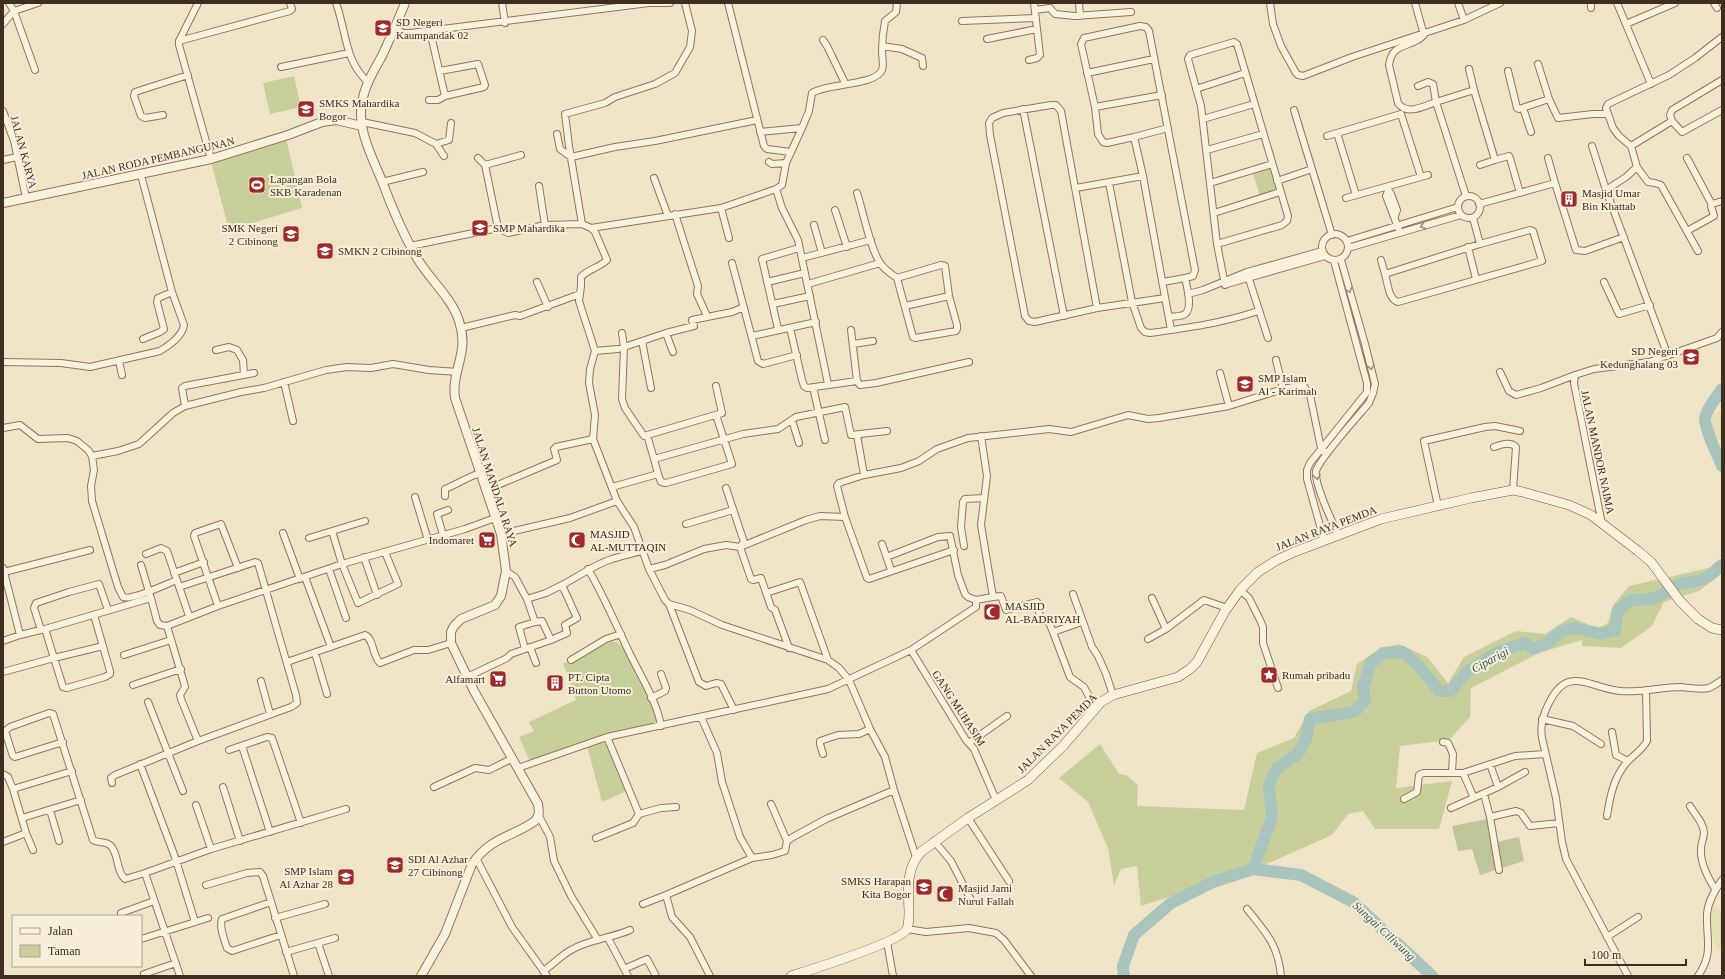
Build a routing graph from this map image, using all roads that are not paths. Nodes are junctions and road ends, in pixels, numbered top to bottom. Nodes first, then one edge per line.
1 (9, 3) edge
2 (38, 3) edge
3 (198, 3) edge
4 (290, 3) edge
5 (336, 3) edge
6 (405, 3) edge
7 (502, 3) edge
8 (670, 3) edge
9 (685, 3) edge
10 (728, 3) edge
11 (897, 3) edge
12 (1034, 3) edge
13 (1079, 3) edge
14 (1270, 3) edge
15 (1415, 3) edge
16 (1458, 3) edge
17 (1500, 3) edge
18 (1617, 3) edge
19 (1675, 3) edge
20 (1035, 10) junction
21 (14, 11) junction
22 (1131, 12) dead end
23 (1080, 16) junction
24 (1036, 18) junction
25 (1464, 20) junction
26 (962, 21) dead end
27 (505, 22) junction
28 (3, 24) edge
29 (1626, 24) junction
30 (395, 28) junction
31 (1037, 29) junction
32 (430, 31) junction
33 (1424, 33) junction
34 (1722, 37) edge
35 (987, 39) dead end
36 (823, 40) dead end
37 (179, 41) junction
38 (882, 46) junction
39 (349, 53) junction
40 (1154, 59) junction
41 (1029, 60) dead end
42 (1538, 64) dead end
43 (923, 66) dead end
44 (281, 67) dead end
45 (1469, 69) dead end
46 (35, 70) dead end
47 (440, 71) junction
48 (1508, 71) dead end
49 (1088, 73) junction
50 (1245, 73) junction
51 (188, 75) junction
52 (1722, 80) edge
53 (369, 83) junction
54 (845, 83) junction
55 (1651, 84) junction
56 (1418, 86) dead end
57 (1196, 89) junction
58 (1474, 90) junction
59 (1162, 95) junction
60 (445, 96) junction
61 (1549, 99) junction
62 (429, 100) dead end
63 (1436, 102) junction
64 (1254, 104) junction
65 (1095, 107) junction
66 (1523, 108) junction
67 (1023, 109) junction
68 (1294, 110) dead end
69 (1722, 110) edge
70 (3, 111) edge
71 (1607, 114) junction
72 (162, 115) dead end
73 (1203, 119) junction
74 (757, 120) junction
75 (1672, 121) junction
76 (451, 123) dead end
77 (362, 124) junction
78 (6, 127) edge
79 (1168, 128) junction
80 (802, 129) junction
81 (760, 132) junction
82 (1531, 132) dead end
83 (1337, 133) junction
84 (557, 134) dead end
85 (773, 134) dead end
86 (1263, 134) junction
87 (1327, 136) dead end
88 (1134, 137) junction
89 (436, 144) junction
90 (1592, 146) dead end
91 (1631, 146) junction
92 (1207, 150) junction
93 (791, 152) junction
94 (521, 155) dead end
95 (444, 156) dead end
96 (17, 157) junction
97 (571, 157) junction
98 (478, 158) dead end
99 (1548, 158) dead end
100 (1687, 158) dead end
101 (211, 159) junction
102 (3, 160) edge
103 (1495, 160) junction
104 (769, 162) dead end
105 (786, 163) junction
106 (1272, 164) junction
107 (485, 165) junction
108 (1480, 165) dead end
109 (1638, 168) junction
110 (1312, 169) junction
111 (423, 172) dead end
112 (141, 175) junction
113 (1428, 175) dead end
114 (1143, 176) junction
115 (1421, 177) junction
116 (654, 178) dead end
117 (1277, 181) junction
118 (382, 182) junction
119 (1109, 183) junction
120 (1210, 183) junction
121 (1555, 183) junction
122 (539, 186) dead end
123 (1076, 188) junction
124 (776, 189) junction
125 (1387, 189) junction
126 (1606, 190) junction
127 (1280, 192) junction
128 (857, 193) dead end
129 (1520, 193) junction
130 (1356, 196) junction
131 (1466, 196) junction
132 (26, 198) junction
133 (1346, 198) dead end
134 (1722, 201) edge
135 (3, 203) edge
136 (1479, 204) junction
137 (1712, 204) junction
138 (1458, 207) junction
139 (720, 208) junction
140 (835, 210) dead end
141 (675, 214) junction
142 (1214, 214) junction
143 (1461, 215) junction
144 (668, 216) junction
145 (1473, 218) junction
146 (582, 224) junction
147 (545, 225) junction
148 (814, 226) dead end
149 (498, 228) junction
150 (591, 228) junction
151 (1399, 229) junction
152 (1687, 231) junction
153 (1332, 235) junction
154 (1624, 237) junction
155 (729, 238) dead end
156 (871, 240) junction
157 (1217, 244) junction
158 (1348, 244) junction
159 (1480, 244) junction
160 (410, 246) junction
161 (847, 247) junction
162 (1468, 247) junction
163 (799, 248) junction
164 (1698, 251) dead end
165 (822, 253) junction
166 (1324, 254) junction
167 (802, 258) junction
168 (1341, 260) junction
169 (1381, 260) dead end
170 (1334, 261) junction
171 (732, 263) dead end
172 (880, 263) junction
173 (805, 273) junction
174 (1385, 274) junction
175 (1248, 276) junction
176 (897, 278) junction
177 (1186, 278) junction
178 (1476, 280) junction
179 (537, 282) dead end
180 (767, 282) junction
181 (1163, 282) junction
182 (1604, 282) dead end
183 (808, 284) junction
184 (1223, 284) junction
185 (172, 292) junction
186 (580, 294) junction
187 (1188, 294) junction
188 (810, 296) junction
189 (949, 296) junction
190 (1165, 298) junction
191 (1132, 302) junction
192 (773, 304) junction
193 (1650, 305) junction
194 (905, 306) junction
195 (548, 307) junction
196 (744, 307) junction
197 (1098, 308) junction
198 (1258, 311) junction
199 (707, 316) junction
200 (1064, 316) junction
201 (1169, 317) junction
202 (816, 322) junction
203 (461, 328) junction
204 (790, 328) junction
205 (778, 329) junction
206 (851, 330) dead end
207 (1171, 330) junction
208 (1722, 332) edge
209 (622, 333) dead end
210 (666, 333) junction
211 (752, 336) junction
212 (1268, 338) dead end
213 (143, 339) dead end
214 (642, 341) junction
215 (873, 341) dead end
216 (853, 344) junction
217 (1365, 344) junction
218 (624, 347) junction
219 (1357, 347) junction
220 (216, 350) dead end
221 (595, 352) junction
222 (674, 352) dead end
223 (797, 355) junction
224 (1668, 356) junction
225 (1276, 360) dead end
226 (119, 361) junction
227 (3, 362) edge
228 (969, 362) dead end
229 (458, 372) junction
230 (1500, 372) dead end
231 (254, 373) dead end
232 (1220, 373) dead end
233 (122, 375) dead end
234 (244, 375) junction
235 (1575, 375) junction
236 (857, 381) junction
237 (284, 382) junction
238 (828, 384) junction
239 (716, 386) dead end
240 (813, 387) junction
241 (651, 388) dead end
242 (1283, 389) junction
243 (185, 406) junction
244 (1230, 406) junction
245 (819, 412) junction
246 (716, 415) junction
247 (1347, 418) junction
248 (792, 420) junction
249 (293, 421) dead end
250 (1353, 423) junction
251 (3, 428) edge
252 (887, 431) dead end
253 (1520, 431) dead end
254 (647, 435) junction
255 (857, 435) junction
256 (981, 436) junction
257 (593, 439) junction
258 (724, 439) junction
259 (825, 440) dead end
260 (799, 443) dead end
261 (1494, 447) dead end
262 (1321, 448) junction
263 (1326, 454) junction
264 (92, 456) junction
265 (654, 458) junction
266 (480, 473) junction
267 (658, 474) junction
268 (864, 475) junction
269 (612, 487) junction
270 (726, 488) dead end
271 (486, 490) junction
272 (1513, 490) junction
273 (1321, 492) junction
274 (1311, 495) junction
275 (445, 496) dead end
276 (415, 497) dead end
277 (984, 498) junction
278 (617, 501) junction
279 (1438, 506) junction
280 (448, 510) dead end
281 (733, 510) junction
282 (845, 517) junction
283 (495, 518) junction
284 (364, 521) dead end
285 (686, 524) dead end
286 (1602, 524) junction
287 (332, 531) junction
288 (283, 533) dead end
289 (501, 534) junction
290 (1338, 534) junction
291 (443, 535) junction
292 (309, 538) dead end
293 (428, 540) junction
294 (1324, 540) junction
295 (882, 544) dead end
296 (964, 546) dead end
297 (740, 547) junction
298 (90, 550) dead end
299 (954, 550) junction
300 (385, 552) junction
301 (642, 552) junction
302 (146, 554) dead end
303 (888, 556) dead end
304 (364, 558) junction
305 (204, 562) junction
306 (342, 564) junction
307 (141, 565) dead end
308 (238, 568) junction
309 (329, 569) junction
310 (649, 569) junction
311 (4, 570) edge
312 (588, 570) junction
313 (891, 570) junction
314 (506, 571) junction
315 (176, 576) junction
316 (209, 577) junction
317 (303, 578) junction
318 (562, 586) junction
319 (179, 587) junction
320 (266, 590) junction
321 (1240, 590) junction
322 (149, 591) junction
323 (766, 592) junction
324 (1073, 594) dead end
325 (377, 595) junction
326 (993, 597) junction
327 (151, 598) junction
328 (527, 598) junction
329 (1152, 598) dead end
330 (976, 600) junction
331 (669, 604) junction
332 (218, 606) junction
333 (1228, 608) junction
334 (108, 610) junction
335 (94, 615) junction
336 (189, 616) junction
337 (346, 618) dead end
338 (535, 622) junction
339 (1082, 622) junction
340 (166, 626) junction
341 (43, 629) junction
342 (1166, 629) junction
343 (1722, 630) edge
344 (1053, 632) junction
345 (20, 634) junction
346 (621, 634) junction
347 (1148, 639) dead end
348 (171, 640) junction
349 (551, 640) junction
350 (3, 641) edge
351 (451, 643) junction
352 (103, 646) junction
353 (331, 647) junction
354 (527, 648) junction
355 (789, 648) junction
356 (911, 650) junction
357 (315, 653) junction
358 (124, 655) dead end
359 (54, 658) junction
360 (571, 660) dead end
361 (828, 660) junction
362 (287, 662) junction
363 (536, 663) dead end
364 (181, 669) junction
365 (3, 672) edge
366 (661, 674) dead end
367 (467, 677) junction
368 (849, 680) junction
369 (1722, 680) edge
370 (260, 681) dead end
371 (133, 685) dead end
372 (1278, 688) dead end
373 (1646, 690) junction
374 (327, 694) dead end
375 (1113, 695) junction
376 (652, 698) junction
377 (1087, 701) dead end
378 (148, 702) dead end
379 (734, 710) junction
380 (1093, 710) junction
381 (270, 714) junction
382 (1007, 716) dead end
383 (702, 717) junction
384 (1542, 719) junction
385 (661, 726) junction
386 (870, 729) junction
387 (1612, 732) dead end
388 (607, 737) junction
389 (198, 741) junction
390 (63, 742) junction
391 (1443, 742) dead end
392 (969, 743) junction
393 (1601, 744) dead end
394 (242, 746) junction
395 (229, 750) dead end
396 (168, 754) junction
397 (823, 754) dead end
398 (1544, 754) junction
399 (513, 758) junction
400 (1628, 761) junction
401 (140, 764) junction
402 (1490, 764) junction
403 (518, 768) junction
404 (72, 771) junction
405 (1452, 772) junction
406 (1525, 772) dead end
407 (1463, 773) junction
408 (3, 774) edge
409 (112, 784) dead end
410 (223, 787) dead end
411 (434, 787) dead end
412 (1498, 788) junction
413 (13, 789) junction
414 (894, 790) junction
415 (183, 791) dead end
416 (1484, 794) junction
417 (1474, 798) junction
418 (1404, 799) dead end
419 (80, 800) junction
420 (996, 800) junction
421 (771, 804) dead end
422 (196, 805) dead end
423 (676, 806) dead end
424 (1690, 806) dead end
425 (1451, 808) dead end
426 (50, 810) junction
427 (346, 810) dead end
428 (639, 814) junction
429 (539, 816) junction
430 (1607, 816) dead end
431 (1490, 817) junction
432 (22, 818) junction
433 (968, 818) junction
434 (301, 823) junction
435 (1559, 823) junction
436 (270, 832) junction
437 (26, 833) junction
438 (596, 838) dead end
439 (59, 841) dead end
440 (240, 841) junction
441 (787, 841) junction
442 (934, 841) junction
443 (3, 842) edge
444 (33, 850) dead end
445 (211, 850) junction
446 (916, 857) junction
447 (476, 858) junction
448 (752, 858) junction
449 (176, 862) junction
450 (1499, 870) dead end
451 (145, 873) junction
452 (1722, 880) edge
453 (1009, 881) dead end
454 (206, 885) dead end
455 (1716, 889) junction
456 (666, 895) junction
457 (971, 900) dead end
458 (154, 901) junction
459 (271, 902) junction
460 (325, 904) dead end
461 (643, 904) dead end
462 (1247, 909) dead end
463 (121, 913) dead end
464 (1638, 917) dead end
465 (208, 918) dead end
466 (275, 918) junction
467 (195, 922) junction
468 (907, 929) junction
469 (630, 930) dead end
470 (164, 932) junction
471 (281, 935) junction
472 (1607, 936) junction
473 (142, 938) edge
474 (335, 938) dead end
475 (608, 938) junction
476 (598, 940) junction
477 (887, 942) junction
478 (318, 943) junction
479 (286, 952) junction
480 (176, 963) junction
481 (624, 969) junction
482 (144, 974) dead end
483 (545, 974) edge
484 (180, 976) edge
485 (294, 976) edge
486 (329, 976) edge
487 (421, 976) edge
488 (628, 976) edge
489 (656, 976) edge
490 (710, 976) edge
491 (791, 976) edge
492 (893, 976) edge
493 (1031, 976) edge
494 (1281, 976) edge
495 (1628, 976) edge
496 (1698, 976) edge

1 - 21 street
2 - 21 street
3 - 37 street
4 - 37 street
5 - 39 street
6 - 30 street, JALAN MANDALA RAYA
7 - 27 street
8 - 27 street
9 - 97 street
10 - 74 street
11 - 38 street
12 - 20 street
13 - 23 street
14 - 33 street
15 - 33 street
16 - 25 street
17 - 25 street
18 - 29 street
19 - 29 street
20 - 23 street
20 - 24 street
21 - 28 street
21 - 46 street
22 - 23 street
24 - 26 street
24 - 31 street
25 - 33 street
27 - 32 street
29 - 55 street
30 - 32 street
30 - 53 street, JALAN MANDALA RAYA
31 - 35 street
31 - 41 street
32 - 47 street
33 - 63 street
34 - 55 street
36 - 54 street
37 - 51 street
38 - 43 street
38 - 54 street
39 - 44 street
39 - 53 street
40 - 49 street
40 - 49 street
40 - 59 street
42 - 61 street
45 - 58 street
47 - 60 street
47 - 60 street
48 - 66 street
49 - 65 street
50 - 57 street
50 - 57 street
50 - 64 street
51 - 72 street
51 - 101 street
52 - 75 street
53 - 77 street, JALAN MANDALA RAYA
54 - 80 street
55 - 71 street
56 - 63 street
57 - 73 street
58 - 63 street
58 - 103 street
59 - 65 street
59 - 79 street
60 - 62 street
61 - 66 street
61 - 71 street
63 - 131 street
64 - 73 street
64 - 86 street
65 - 88 street
66 - 82 street
67 - 123 street
67 - 200 street
67 - 200 street
68 - 110 street
69 - 75 street
70 - 78 street, JALAN KARYA
71 - 91 street
73 - 92 street
74 - 81 street
74 - 97 street
75 - 91 street
76 - 89 street
77 - 89 street
77 - 101 street, JALAN RODA PEMBANGUNAN
77 - 118 street, JALAN MANDALA RAYA
78 - 96 street, JALAN KARYA
79 - 88 street
79 - 177 street
80 - 81 street
80 - 85 street
80 - 93 street
81 - 93 street
83 - 87 street
83 - 115 street
83 - 130 street
84 - 97 street
86 - 92 street
86 - 106 street
88 - 114 street
89 - 95 street
90 - 126 street
91 - 109 street
92 - 120 street
93 - 105 street
94 - 107 street
96 - 102 street
96 - 132 street, JALAN KARYA
97 - 146 street
98 - 107 street
99 - 121 street
100 - 137 street
101 - 112 street, JALAN RODA PEMBANGUNAN
103 - 108 street
103 - 129 street
104 - 105 street
105 - 124 street
106 - 117 street
106 - 120 street
107 - 149 street
109 - 126 street
109 - 152 street
110 - 117 street
110 - 153 street
111 - 118 street
112 - 132 street, JALAN RODA PEMBANGUNAN
112 - 185 street
113 - 115 street
114 - 119 street
114 - 181 street
115 - 125 street
116 - 144 street
117 - 127 street
118 - 160 street, JALAN MANDALA RAYA
119 - 123 street
119 - 191 street
120 - 142 street
121 - 129 street
121 - 154 street
122 - 147 street
123 - 197 street
124 - 139 street
124 - 163 street
125 - 130 street
125 - 151 street
126 - 154 street
127 - 142 street
127 - 157 street
128 - 156 street
129 - 136 street
130 - 133 street
131 - 136 street
131 - 138 street
132 - 135 street, JALAN RODA PEMBANGUNAN
134 - 137 street
136 - 145 street
137 - 152 street
138 - 143 street
138 - 151 street
139 - 141 street
139 - 155 street
140 - 161 street
141 - 144 street
141 - 199 street
142 - 157 street
143 - 145 street
143 -> 151 street
144 - 150 street
145 - 159 street
146 - 147 street
146 - 150 street
147 - 149 street
148 - 165 street
149 - 160 street
150 - 186 street
151 - 158 street
152 - 164 street
153 - 158 street
153 - 166 street
154 - 193 street
156 - 161 street
156 - 172 street
157 - 184 street
158 - 168 street
159 - 162 street
159 - 178 street
160 - 203 street, JALAN MANDALA RAYA
161 - 165 street
162 - 174 street
162 - 178 street
163 - 167 street
163 - 180 street
165 - 167 street
166 - 170 street
166 - 175 street
167 - 173 street
168 - 170 street
168 -> 217 street
169 - 174 street
170 - 219 street
171 - 196 street
172 - 176 street
172 - 183 street
173 - 180 street
173 - 183 street
174 - 178 street
175 - 184 street
175 - 198 street
176 - 189 street
176 - 194 street
177 - 181 street
177 - 187 street
179 - 195 street
180 - 192 street
181 - 190 street
182 - 193 street
183 - 188 street
184 - 187 street
185 - 213 street
185 - 226 street
186 - 195 street
186 - 221 street
187 - 201 street
188 - 192 street
188 - 202 street
189 - 194 street
189 - 194 street
190 - 191 street
190 - 201 street
191 - 197 street
191 - 207 street
192 - 205 street
193 - 224 street
195 - 203 street
196 - 199 street
196 - 211 street
197 - 200 street
198 - 207 street
198 - 212 street
199 - 210 street
201 - 207 street
202 - 204 street
202 - 238 street
203 - 229 street, JALAN MANDALA RAYA
204 - 205 street
204 - 223 street
205 - 211 street
206 - 216 street
208 - 224 street
209 - 218 street
210 - 214 street
210 - 222 street
211 - 223 street
214 - 218 street
214 - 241 street
215 - 216 street
216 - 236 street
217 - 219 street
217 -> 250 street
218 - 221 street
218 - 254 street
219 - 247 street
220 - 234 street
221 - 257 street
223 - 240 street
224 - 235 street
225 - 242 street
226 - 227 street
226 - 233 street
228 - 236 street
229 - 237 street
229 - 266 street, JALAN MANDALA RAYA
230 - 235 street
231 - 234 street
232 - 244 street
234 - 243 street
235 - 286 street, JALAN MANDOR NAIMA
236 - 238 street
237 - 243 street
237 - 249 street
238 - 240 street
239 - 246 street
240 - 245 street
242 - 244 street
242 - 262 street
243 - 264 street
244 - 256 street
245 - 248 street
245 - 255 street
245 - 259 street
246 - 254 street
246 - 258 street
247 - 250 street
247 - 262 street
248 - 258 street
248 - 260 street
250 - 263 street
251 - 264 street
252 - 255 street
253 - 279 street
254 - 265 street
255 - 268 street
256 - 268 street
256 - 277 street
257 - 269 street
257 - 271 street
258 - 265 street
258 - 267 street
261 - 272 street
262 - 263 street
262 - 274 street
263 -> 273 street
264 - 322 street
265 - 267 street
266 - 271 street, JALAN MANDALA RAYA
266 - 275 street
267 - 269 street
268 - 282 street
269 - 278 street
270 - 281 street
271 - 283 street, JALAN MANDALA RAYA
272 - 279 main road, JALAN RAYA PEMDA
272 - 286 main road, JALAN RAYA PEMDA
273 - 274 street
273 - 290 street
274 - 294 street
276 - 293 street
277 - 296 street
277 - 326 street
278 - 289 street
278 - 301 street
279 - 290 main road, JALAN RAYA PEMDA
280 - 291 street
281 - 285 street
281 - 297 street
282 - 297 street
282 - 313 street
283 - 289 street, JALAN MANDALA RAYA
283 - 291 street
284 - 287 street
286 - 343 main road, JALAN RAYA PEMDA
287 - 292 street
287 - 306 street
288 - 317 street
289 - 314 street, JALAN MANDALA RAYA
290 - 294 main road, JALAN RAYA PEMDA
291 - 293 street
293 - 300 street
294 - 321 main road, JALAN RAYA PEMDA
295 - 313 street
297 - 310 street
297 - 323 street
298 - 311 street
299 - 303 street
299 - 313 street
299 - 330 street
300 - 304 street
300 - 325 street
301 - 310 street
301 - 312 street
302 - 315 street
304 - 306 street
304 - 325 street
305 - 308 street
305 - 315 street
305 - 316 street
306 - 309 street
306 - 325 street
307 - 322 street
308 - 316 street
308 - 320 street
309 - 317 street
309 - 337 street
310 - 331 street
311 - 345 street
312 - 318 street
312 - 346 street
314 - 328 street
314 - 351 street, JALAN MANDALA RAYA
315 - 319 street
315 - 322 street
316 - 319 street
316 - 332 street
317 - 320 street
317 - 353 street
318 - 328 street
318 - 349 street
319 - 336 street
320 - 332 street
320 - 362 street
321 - 333 main road, JALAN RAYA PEMDA
321 - 372 street
322 - 327 street
323 - 355 street
323 - 361 street
324 - 339 street
326 - 330 street
326 - 344 street
327 - 334 street
327 - 340 street
328 - 338 street
329 - 342 street
330 - 356 street
331 - 355 street
331 - 379 street
332 - 336 street
333 - 342 street
333 - 375 main road, JALAN RAYA PEMDA
334 - 335 street
334 - 341 street
335 - 341 street
335 - 352 street
336 - 340 street
338 - 349 street
338 - 354 street
339 - 344 street
339 - 375 street
340 - 348 street
341 - 345 street
341 - 359 street
342 - 347 street
344 - 380 street
345 - 350 street
346 - 360 street
346 - 376 street
348 - 358 street
348 - 364 street
349 - 354 street
351 - 353 street
351 - 367 street
352 - 359 street
352 - 359 street
353 - 357 street
354 - 363 street
354 - 367 street
355 - 361 street
356 - 368 street
356 - 392 street, GANG MUHASIM
357 - 362 street
357 - 374 street
359 - 365 street
361 - 368 street
362 - 381 street
364 - 371 street
364 - 389 street
366 - 376 street
367 - 399 street
368 - 379 street
368 - 386 street
369 - 373 street
370 - 381 street
373 - 384 street
373 - 400 street
375 - 380 main road, JALAN RAYA PEMDA
376 - 385 street
377 - 380 street
378 - 396 street
379 - 383 street
380 - 420 main road, JALAN RAYA PEMDA
381 - 389 street
382 - 392 street
383 - 385 street
383 - 448 street
384 - 393 street
384 - 398 street
385 - 388 street
386 - 397 street
386 - 414 street
387 - 400 street
388 - 403 street
388 - 428 street
389 - 396 street
390 - 390 street
390 - 404 street
391 - 405 street
392 - 420 street, GANG MUHASIM
394 - 395 street
394 - 434 street
394 - 436 street
396 - 401 street
396 - 415 street
398 - 402 street
398 - 435 street
399 - 403 street
399 - 411 street
400 - 430 street
401 - 409 street
401 - 449 street
402 - 407 street
402 - 412 street
403 - 429 street
404 - 413 street
404 - 419 street
405 - 407 street
405 - 418 street
406 - 412 street
407 - 417 street
408 - 413 street
410 - 440 street
412 - 416 street
413 - 432 street
414 - 441 street
414 - 446 street
416 - 417 street
416 - 431 street
417 - 425 street
419 - 426 street
419 - 451 street
420 - 433 main road, JALAN RAYA PEMDA
421 - 441 street
422 - 445 street
423 - 428 street
424 - 455 street
426 - 432 street
426 - 439 street
427 - 434 street
428 - 438 street
429 - 447 street
429 - 476 street
431 - 435 street
431 - 450 street
432 - 437 street
433 - 442 main road, JALAN RAYA PEMDA
433 - 453 street
434 - 436 street
435 - 472 street
436 - 440 street
437 - 443 street
437 - 444 street
440 - 445 street
441 - 448 street
442 - 446 main road, JALAN RAYA PEMDA
442 - 457 street
445 - 449 street
446 - 468 main road, JALAN RAYA PEMDA
447 - 483 street
447 - 487 street
448 - 456 street
449 - 451 street
449 - 467 street
451 - 458 street
452 - 455 street
454 - 459 street
455 - 496 street
456 - 461 street
456 - 490 street
458 - 463 street
458 - 470 street
459 - 466 street
459 - 471 street
460 - 466 street
462 - 494 street
464 - 472 street
465 - 467 street
466 - 471 street
467 - 470 street
468 - 477 main road
468 - 493 street
469 - 475 street
470 - 473 street
470 - 480 street
471 - 479 street
472 - 495 street
474 - 478 street
475 - 476 street
475 - 481 street
476 - 483 street
477 - 491 main road
477 - 492 street
478 - 479 street
478 - 486 street
479 - 485 street
480 - 482 street
480 - 484 street
481 - 488 street
481 - 489 street

